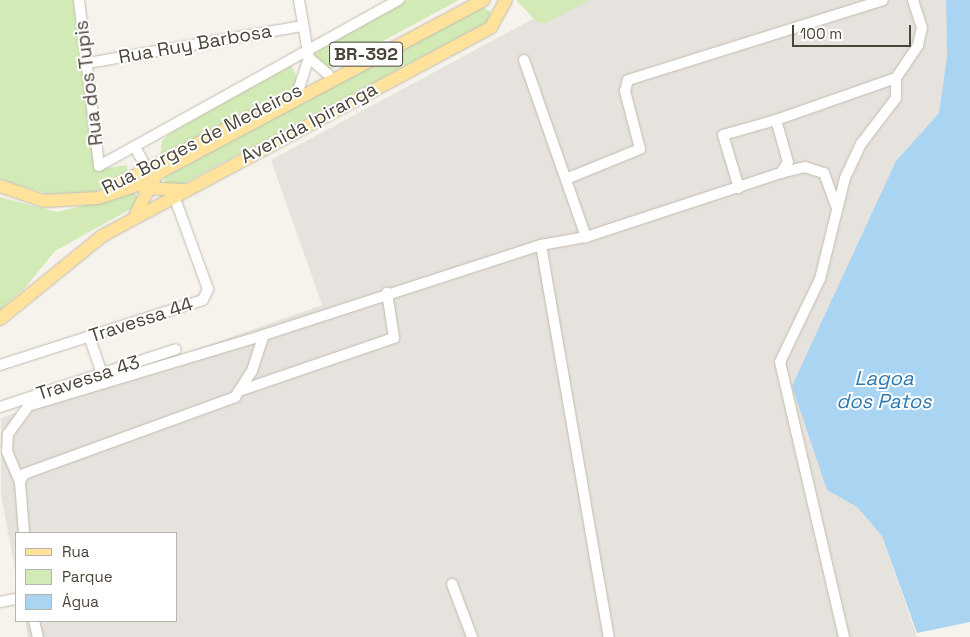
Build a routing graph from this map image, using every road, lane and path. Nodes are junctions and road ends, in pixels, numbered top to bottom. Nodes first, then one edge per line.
1 (79, 0) edge
2 (299, 0) edge
3 (399, 0) edge
4 (468, 0) edge
5 (480, 0) edge
6 (485, 0) edge
7 (506, 0) edge
8 (884, 0) edge
9 (913, 0) edge
10 (496, 21) junction
11 (303, 26) junction
12 (308, 55) junction
13 (524, 60) dead end
14 (88, 63) junction
15 (331, 72) junction
16 (896, 78) junction
17 (298, 91) junction
18 (265, 111) junction
19 (776, 120) junction
20 (136, 149) junction
21 (145, 165) dead end
22 (781, 173) junction
23 (156, 176) junction
24 (566, 178) junction
25 (0, 186) edge
26 (150, 188) junction
27 (738, 188) junction
28 (125, 189) junction
29 (178, 193) junction
30 (89, 198) junction
31 (837, 210) junction
32 (127, 222) junction
33 (586, 237) junction
34 (541, 245) junction
35 (387, 293) junction
36 (0, 319) edge
37 (264, 335) junction
38 (89, 336) junction
39 (176, 349) dead end
40 (0, 365) edge
41 (102, 373) junction
42 (242, 390) junction
43 (0, 407) edge
44 (20, 482) junction
45 (24, 532) edge
46 (452, 584) dead end
47 (15, 599) edge
48 (0, 602) edge
49 (34, 622) edge
50 (38, 637) edge
51 (472, 637) edge
52 (608, 637) edge
53 (844, 637) edge

1 - 14 street, Rua dos Tupis
2 - 11 street
3 - 12 street
4 - 15 main road, Rua Borges de Medeiros / BR-392
5 - 15 main road
6 - 10 main road
6 - 23 main road, Rua Borges de Medeiros / BR-392
7 - 10 main road
8 - 24 street
9 - 16 street
10 - 29 main road, Avenida Ipiranga
11 - 12 street
11 - 14 street, Rua Ruy Barbosa
12 - 15 street
12 - 17 street
12 - 20 street
13 - 24 street
14 - 20 street, Rua dos Tupis
15 - 17 main road, Rua Borges de Medeiros / BR-392
16 - 19 street
16 - 31 street
17 - 18 main road, Rua Borges de Medeiros / BR-392
18 - 23 main road
18 - 30 main road, Rua Borges de Medeiros / BR-392
19 - 22 street
19 - 27 street
20 - 21 street
22 - 27 street
22 - 31 street
23 - 26 main road
23 - 28 main road, Rua Borges de Medeiros / BR-392
24 - 33 street
25 - 30 main road, BR-392
26 - 28 main road
26 - 29 main road
26 - 32 main road
27 - 33 street
28 - 30 main road, Rua Borges de Medeiros / BR-392
29 - 32 main road, Avenida Ipiranga
29 - 38 street, Travessa 44
31 - 53 street
32 - 36 main road, Avenida Ipiranga
33 - 34 street
34 - 35 street
34 - 52 street
35 - 37 street
35 - 42 street
37 - 42 street
37 - 44 street
38 - 40 street, Travessa 44
38 - 41 street
39 - 41 street, Travessa 43
41 - 43 street, Travessa 43
42 - 44 street
44 - 45 street
46 - 51 street
47 - 48 street
49 - 50 street

